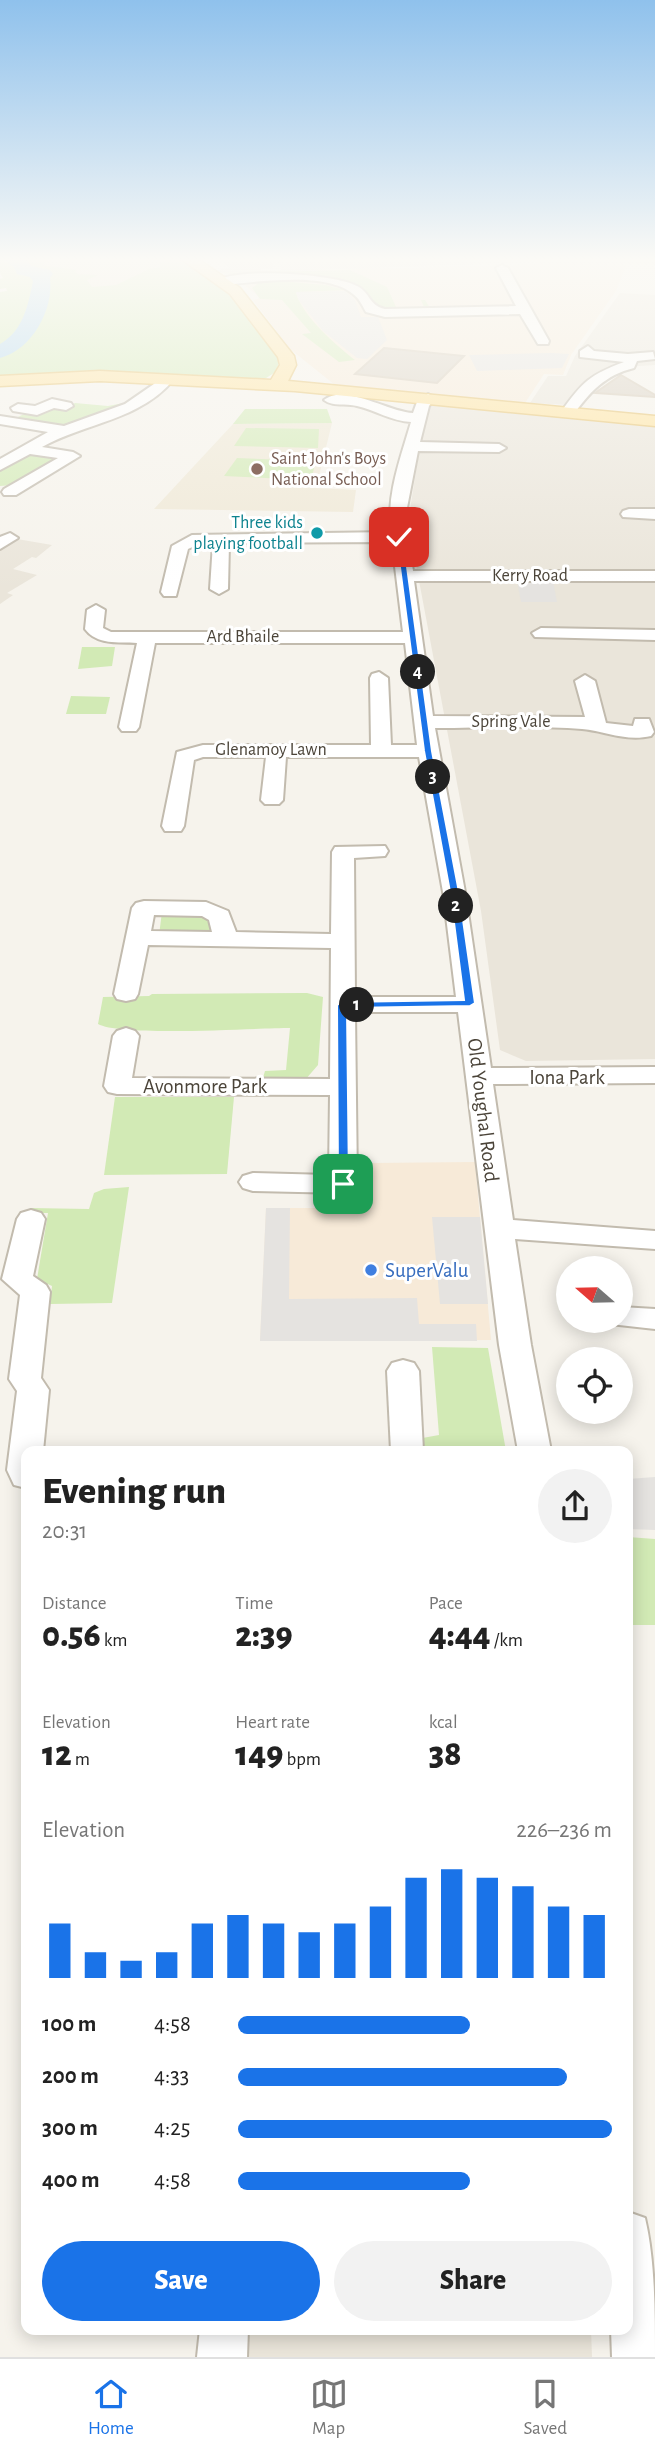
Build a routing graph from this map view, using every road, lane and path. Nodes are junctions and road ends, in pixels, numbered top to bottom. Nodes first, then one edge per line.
1 (286, 369) edge
2 (614, 369) edge
3 (167, 379) junction
4 (0, 381) edge
5 (277, 385) junction
6 (428, 398) junction
7 (331, 400) dead end
8 (0, 405) edge
9 (66, 405) dead end
10 (18, 408) junction
11 (568, 412) junction
12 (420, 418) junction
13 (0, 419) edge
14 (655, 421) edge
15 (66, 431) junction
16 (412, 446) junction
17 (499, 448) dead end
18 (28, 449) junction
19 (0, 465) edge
20 (10, 492) dead end
21 (629, 514) dead end
22 (655, 514) edge
23 (222, 537) junction
24 (399, 537) junction
25 (405, 576) junction
26 (655, 576) edge
27 (219, 589) dead end
28 (170, 592) dead end
29 (96, 610) dead end
30 (541, 633) dead end
31 (655, 635) edge
32 (148, 637) junction
33 (413, 638) junction
34 (379, 678) dead end
35 (585, 681) dead end
36 (424, 722) junction
37 (642, 723) dead end
38 (597, 726) junction
39 (129, 727) dead end
40 (277, 750) junction
41 (381, 750) junction
42 (428, 751) junction
43 (272, 800) dead end
44 (173, 826) dead end
45 (377, 851) dead end
46 (342, 942) junction
47 (126, 994) dead end
48 (470, 1003) junction
49 (342, 1005) junction
50 (126, 1036) dead end
51 (655, 1075) edge
52 (479, 1076) junction
53 (342, 1087) junction
54 (253, 1182) dead end
55 (31, 1219) dead end
56 (498, 1228) junction
57 (655, 1240) edge
58 (634, 1318) edge
59 (655, 1319) edge
60 (403, 1371) dead end
61 (27, 1446) edge
62 (407, 1446) edge
63 (534, 1446) edge
64 (633, 2303) edge
65 (224, 2335) edge
66 (222, 2357) edge
67 (637, 2357) edge

1 - 5 main road
2 - 11 street
3 - 4 main road
3 - 5 main road
3 - 15 street
5 - 6 main road
6 - 11 main road
6 - 12 street, Old Youghal Road
7 - 12 street
8 - 10 street
9 - 10 street
10 - 13 street
11 - 14 main road
12 - 16 street, Old Youghal Road
13 - 15 street
15 - 18 street
16 - 17 street
16 - 24 street, Old Youghal Road
18 - 19 street
18 - 20 street
21 - 22 street
23 - 24 street
23 - 27 street
23 - 28 street
24 - 25 street, Old Youghal Road
25 - 26 street, Kerry Road
25 - 33 street, Old Youghal Road
29 - 32 street, Ard Bhaile
30 - 31 street
32 - 33 street, Ard Bhaile
32 - 39 street
33 - 36 street, Old Youghal Road
34 - 41 street
35 - 38 street
36 - 38 street, Spring Vale
36 - 42 street, Old Youghal Road
37 - 38 street, Spring Vale
40 - 41 street, Glenamoy Lawn
40 - 43 street
40 - 44 street, Glenamoy Lawn
41 - 42 street, Glenamoy Lawn
42 - 48 street, Old Youghal Road
45 - 46 street
46 - 47 street
46 - 49 street
48 - 49 street
48 - 52 street, Old Youghal Road
49 - 53 street
50 - 53 street, Avonmore Park
51 - 52 street, Iona Park
52 - 56 street, Old Youghal Road
53 - 54 street
55 - 61 street
56 - 57 street
56 - 63 street, Old Youghal Road
58 - 59 street
60 - 62 street
64 - 67 street
65 - 66 street

